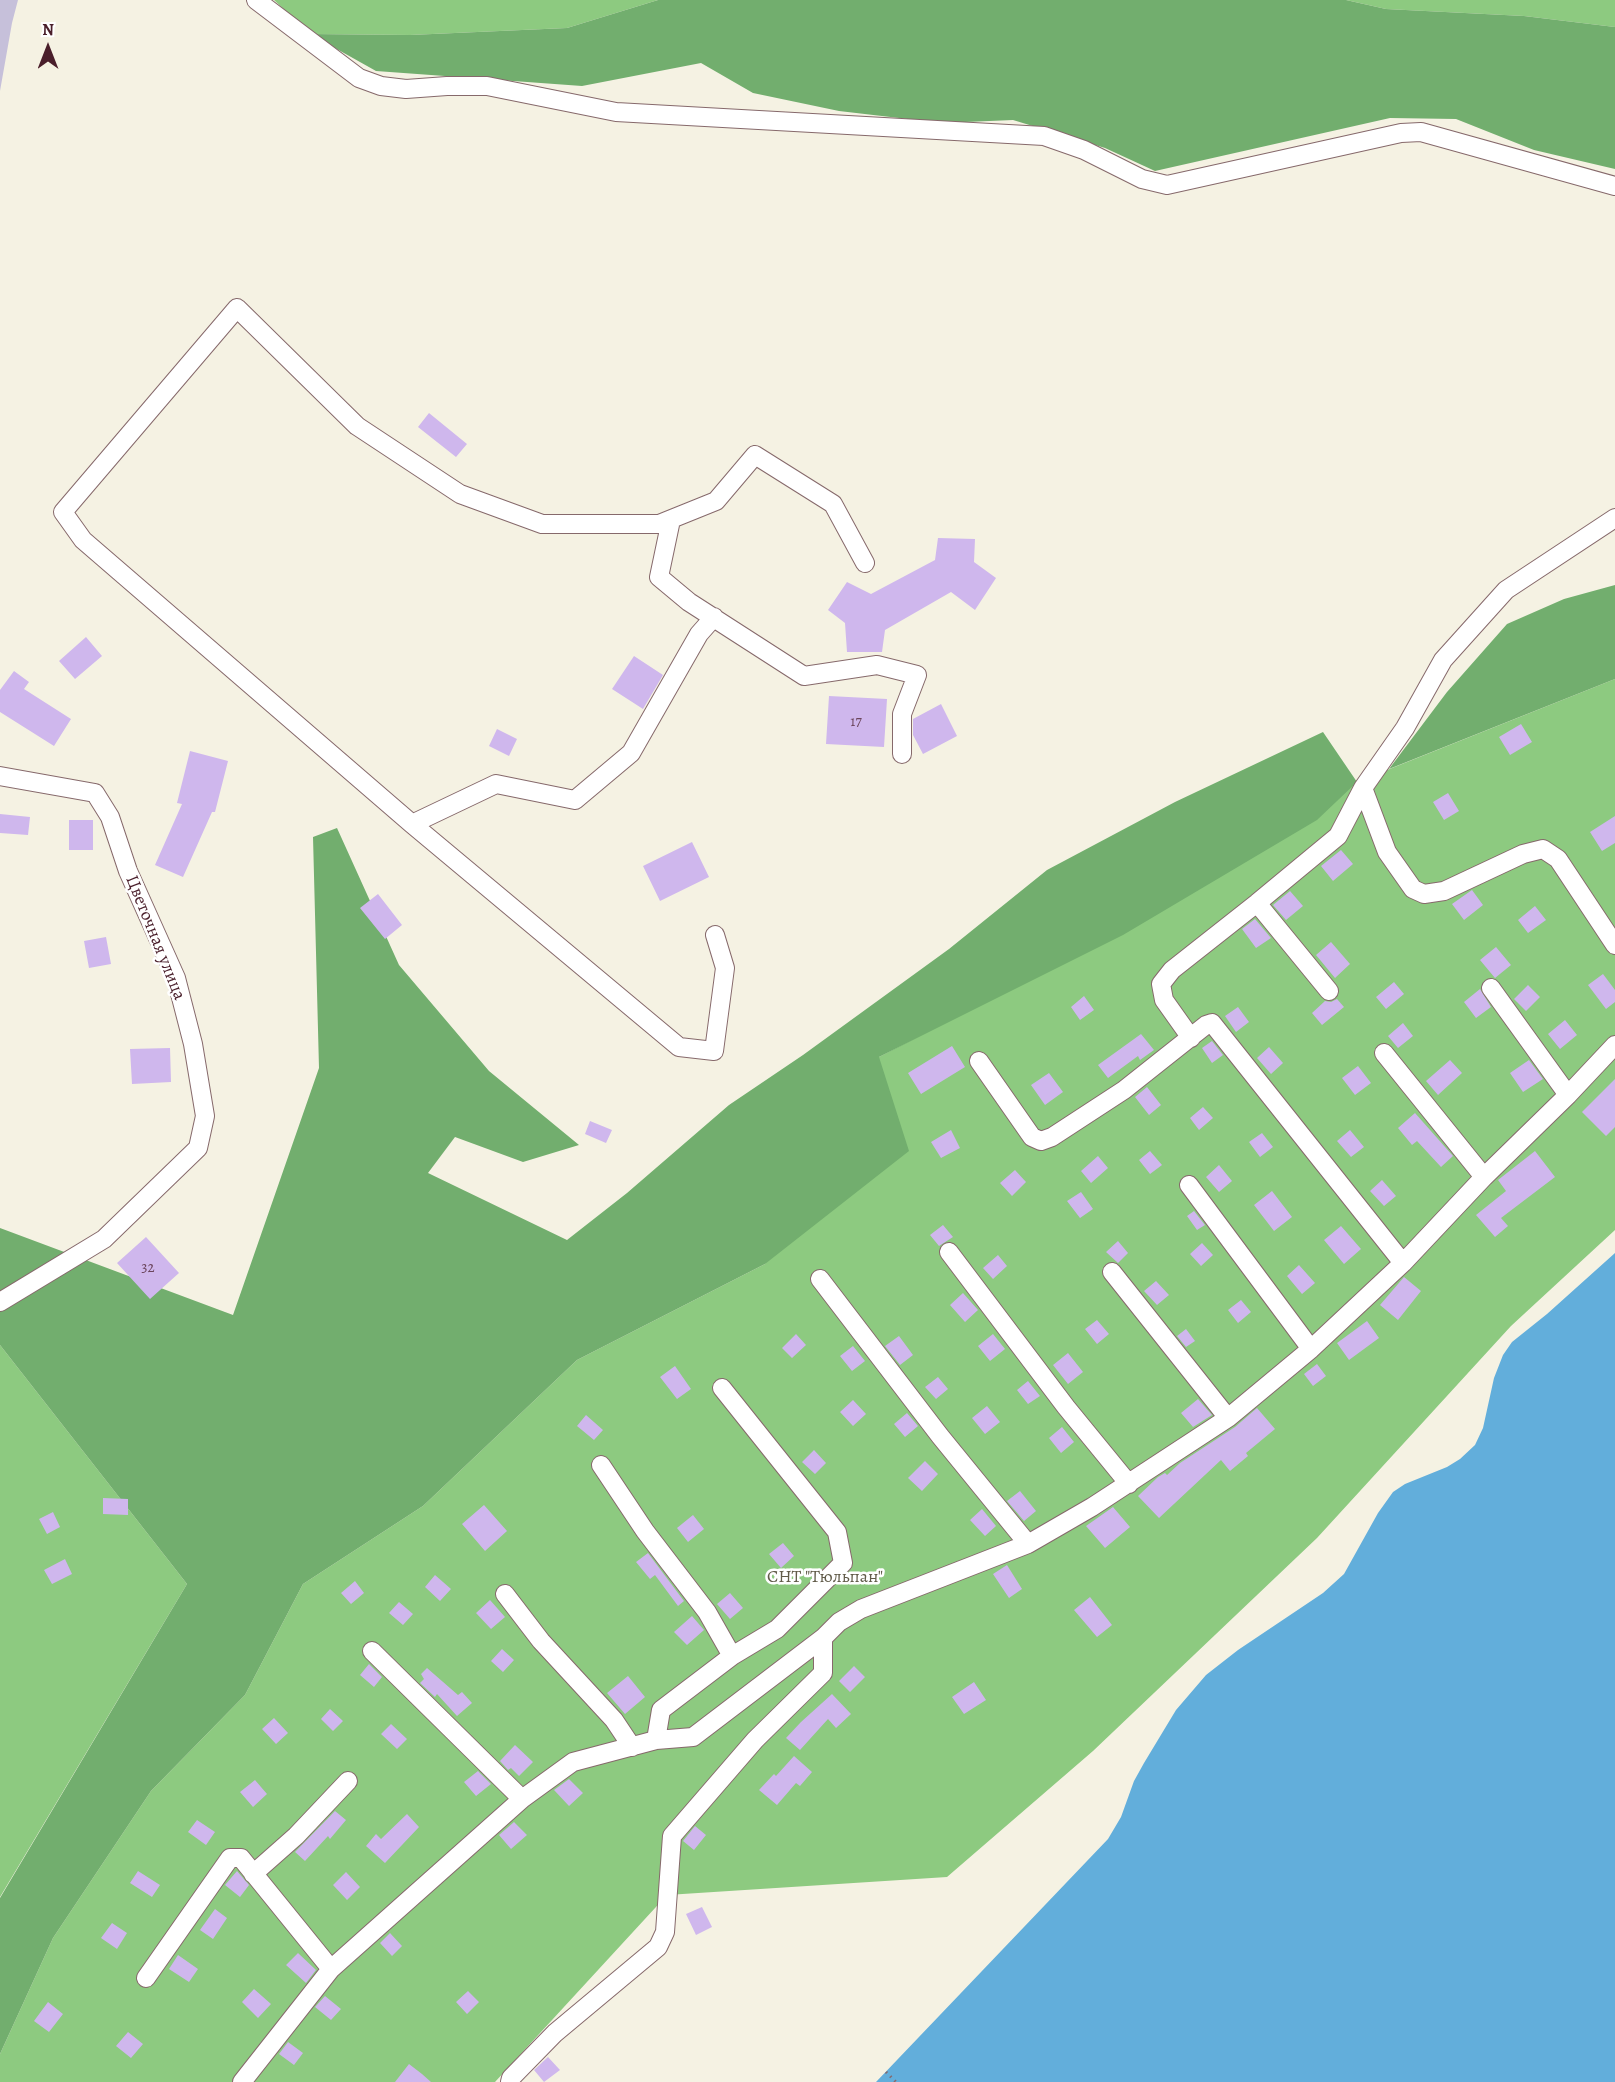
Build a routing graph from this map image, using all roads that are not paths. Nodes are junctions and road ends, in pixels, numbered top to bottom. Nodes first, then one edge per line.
1 (256, 0) edge
2 (1615, 186) edge
3 (1615, 518) edge
4 (671, 520) junction
5 (865, 563) dead end
6 (714, 617) junction
7 (902, 754) dead end
8 (0, 776) edge
9 (1364, 788) junction
10 (412, 824) junction
11 (1257, 903) junction
12 (715, 935) dead end
13 (1615, 945) edge
14 (1491, 988) dead end
15 (1329, 991) dead end
16 (1191, 1038) junction
17 (1615, 1045) edge
18 (1384, 1053) dead end
19 (979, 1061) dead end
20 (1568, 1095) junction
21 (1484, 1177) junction
22 (1189, 1185) dead end
23 (949, 1252) dead end
24 (1403, 1263) junction
25 (1112, 1272) dead end
26 (820, 1279) dead end
27 (0, 1302) edge
28 (1311, 1349) junction
29 (722, 1388) dead end
30 (1228, 1418) junction
31 (601, 1465) dead end
32 (1129, 1484) junction
33 (1028, 1544) junction
34 (505, 1594) dead end
35 (824, 1638) junction
36 (372, 1651) dead end
37 (732, 1656) junction
38 (656, 1740) junction
39 (632, 1747) junction
40 (348, 1781) dead end
41 (522, 1799) junction
42 (253, 1874) junction
43 (331, 1969) junction
44 (146, 1978) dead end
45 (242, 2082) edge
46 (510, 2082) edge

1 - 2 street
3 - 9 street
4 - 5 street
4 - 6 street
4 - 10 street
6 - 7 street
6 - 10 street
8 - 27 street, Цветочная улица
9 - 11 street
9 - 13 street
10 - 12 street
11 - 15 street
11 - 16 street
14 - 20 street
16 - 19 street
16 - 24 street
17 - 20 street
18 - 21 street
20 - 21 street
21 - 24 street
22 - 28 street
23 - 32 street
24 - 28 street
25 - 30 street
26 - 33 street
28 - 30 street
29 - 37 street
30 - 32 street
31 - 37 street
32 - 33 street
33 - 35 street
34 - 39 street
35 - 38 street
35 - 46 street
36 - 41 street
37 - 38 street
38 - 39 street
39 - 41 street
40 - 42 street
41 - 43 street
42 - 43 street
42 - 44 street
43 - 45 street

